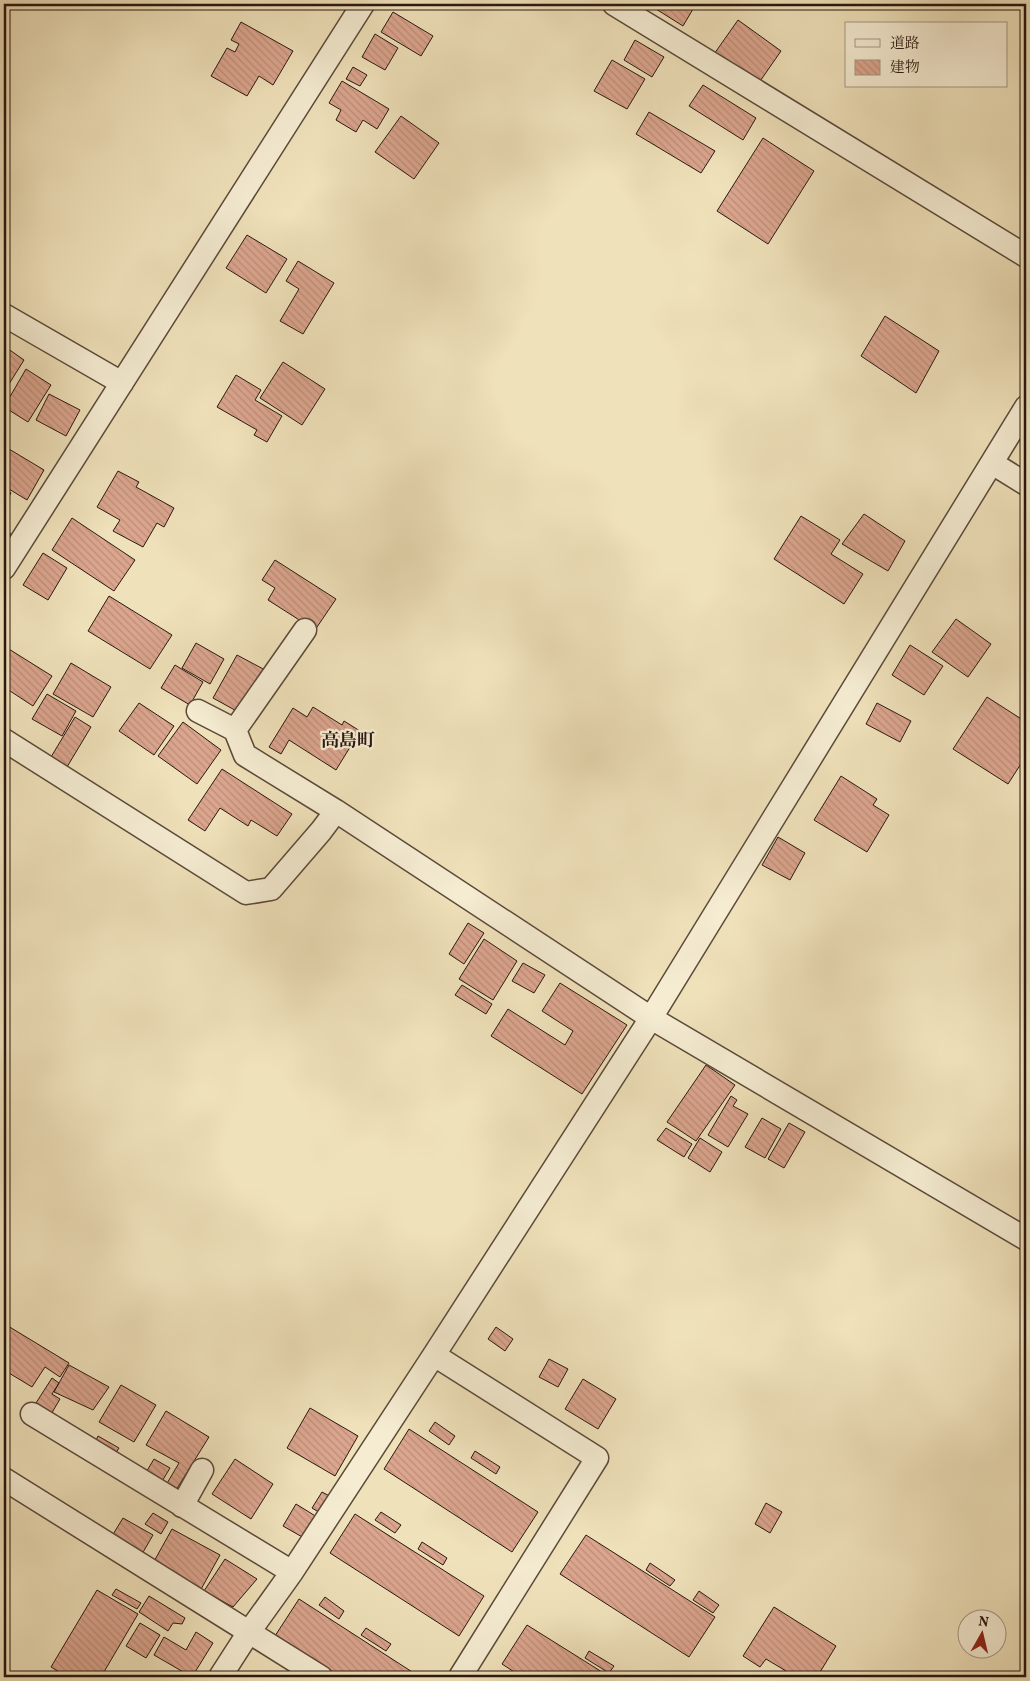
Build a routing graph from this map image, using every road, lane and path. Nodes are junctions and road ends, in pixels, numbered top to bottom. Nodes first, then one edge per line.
1 (363, 4) edge
2 (614, 4) edge
3 (1026, 256) edge
4 (4, 315) edge
5 (122, 384) junction
6 (1026, 407) edge
7 (992, 463) junction
8 (1026, 484) edge
9 (4, 568) edge
10 (305, 630) dead end
11 (198, 711) dead end
12 (236, 730) junction
13 (4, 740) edge
14 (336, 811) junction
15 (651, 1018) junction
16 (1026, 1239) edge
17 (434, 1356) junction
18 (32, 1414) dead end
19 (202, 1470) dead end
20 (4, 1479) edge
21 (182, 1506) junction
22 (292, 1572) junction
23 (249, 1632) junction
24 (220, 1677) edge
25 (321, 1677) edge
26 (460, 1677) edge

1 - 5 street
2 - 3 street
4 - 5 street
5 - 9 street
6 - 7 street
7 - 8 street
7 - 15 street
10 - 12 street
11 - 12 street
12 - 14 street
13 - 14 street
14 - 15 street
15 - 16 street
15 - 17 street
17 - 22 street
17 - 26 street
18 - 21 street
19 - 21 street
20 - 23 street
21 - 22 street
22 - 23 street
23 - 24 street
23 - 25 street

